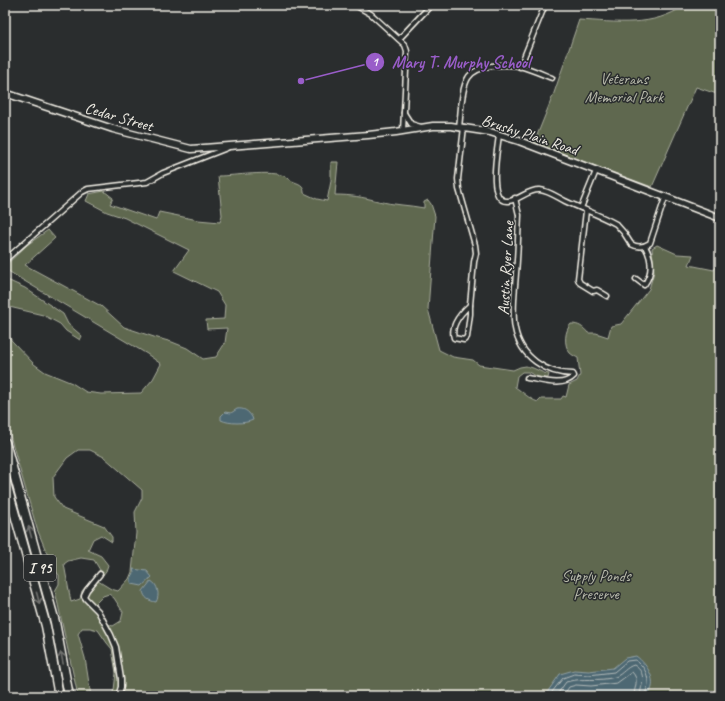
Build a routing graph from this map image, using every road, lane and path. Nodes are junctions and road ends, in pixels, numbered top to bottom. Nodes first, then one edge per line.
1 (355, 5) edge
2 (431, 5) edge
3 (545, 5) edge
4 (399, 39) junction
5 (520, 66) junction
6 (552, 78) dead end
7 (5, 93) edge
8 (404, 111) junction
9 (424, 127) junction
10 (462, 127) junction
11 (403, 131) junction
12 (499, 135) junction
13 (228, 147) junction
14 (596, 171) junction
15 (515, 198) junction
16 (665, 198) junction
17 (581, 208) junction
18 (586, 210) junction
19 (720, 218) edge
20 (645, 246) junction
21 (5, 260) edge
22 (636, 279) dead end
23 (607, 296) dead end
24 (470, 305) junction
25 (528, 378) dead end
26 (5, 442) edge
27 (5, 479) edge
28 (100, 574) dead end
29 (59, 696) edge
30 (69, 696) edge
31 (118, 696) edge

1 - 4 street
2 - 4 street
3 - 5 street
4 - 8 street
5 - 6 street
5 - 10 street
7 - 13 main road, Cedar Street
8 - 9 street
8 - 11 street
9 - 10 main road, Brushy Plain Road
9 - 11 main road, Brushy Plain Road
10 - 12 main road, Brushy Plain Road
10 - 24 street
11 - 13 main road, Brushy Plain Road
12 - 14 main road, Brushy Plain Road
12 - 15 street
13 - 21 street
14 - 16 main road, Brushy Plain Road
14 - 17 street
15 - 17 street
15 - 25 street, Austin Ryer Lane
16 - 19 main road, Brushy Plain Road
16 - 20 street
17 - 18 street
18 - 20 street
18 - 23 street
20 - 22 street
24 - 24 street
30 -> 26 highway, I 95
27 -> 29 highway, I 95
28 - 31 street

